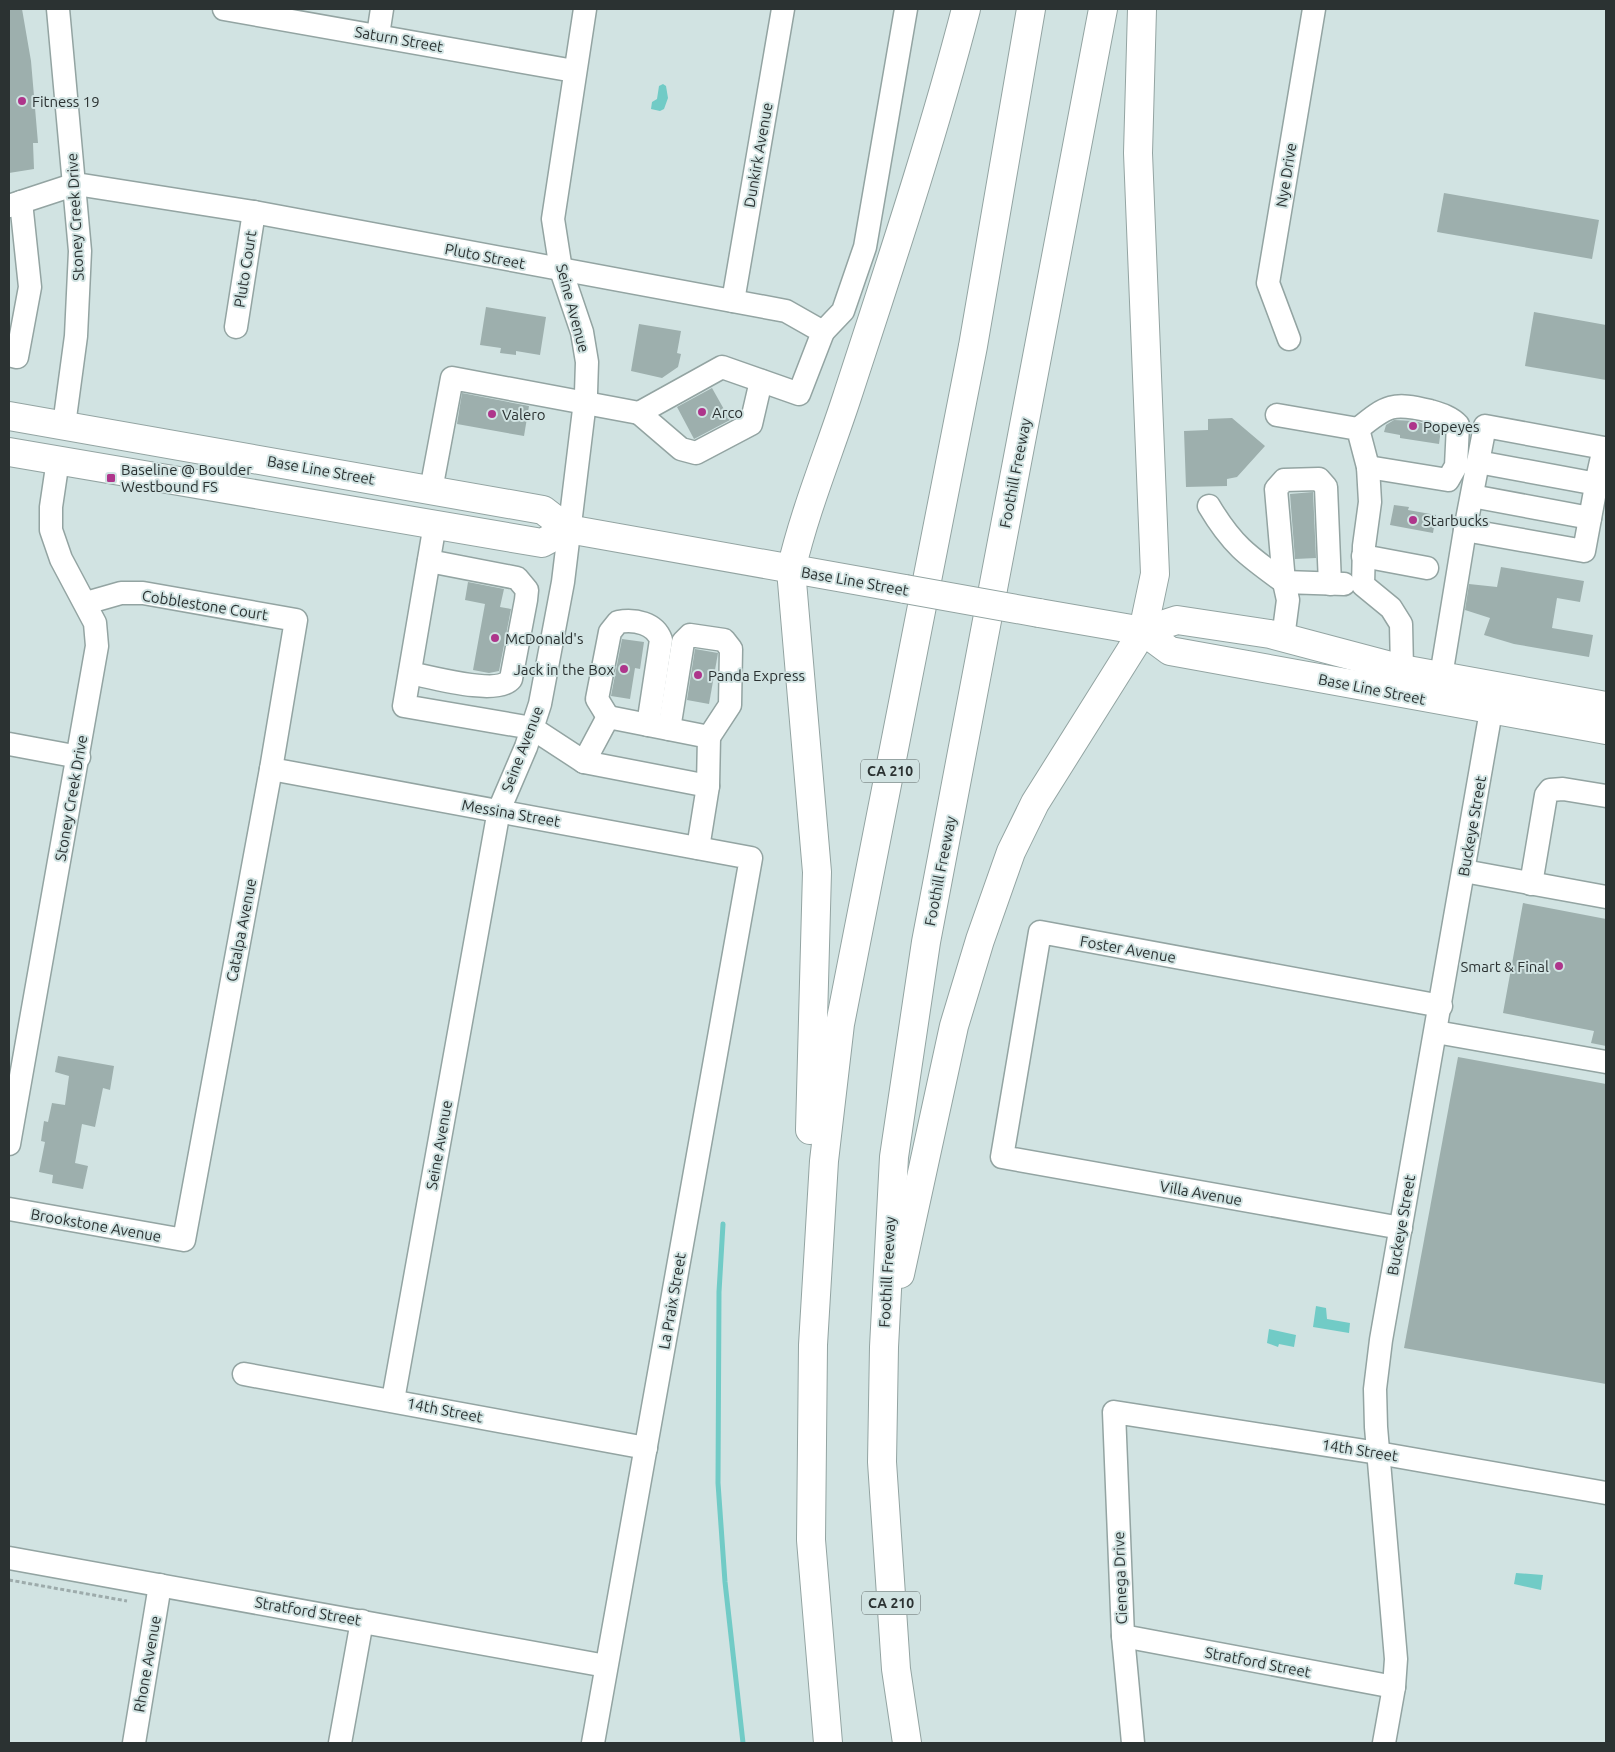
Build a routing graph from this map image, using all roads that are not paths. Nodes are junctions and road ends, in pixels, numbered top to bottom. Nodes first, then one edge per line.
1 (58, 9) edge
2 (224, 9) edge
3 (382, 9) edge
4 (585, 9) edge
5 (783, 9) edge
6 (906, 9) edge
7 (966, 9) edge
8 (1031, 9) edge
9 (1103, 9) edge
10 (1142, 9) edge
11 (1314, 9) edge
12 (378, 35) junction
13 (574, 71) junction
14 (76, 184) junction
15 (15, 204) edge
16 (254, 212) junction
17 (16, 234) edge
18 (561, 270) junction
19 (732, 301) junction
20 (236, 326) dead end
21 (823, 332) junction
22 (1289, 339) dead end
23 (9, 355) edge
24 (761, 381) junction
25 (584, 402) junction
26 (639, 413) junction
27 (1277, 415) dead end
28 (9, 416) edge
29 (64, 425) junction
30 (1358, 430) junction
31 (9, 452) edge
32 (58, 460) junction
33 (1478, 462) junction
34 (305, 467) junction
35 (1368, 467) junction
36 (1600, 479) edge
37 (193, 483) junction
38 (431, 490) junction
39 (1472, 496) junction
40 (1209, 506) dead end
41 (1590, 518) junction
42 (435, 524) junction
43 (568, 530) junction
44 (1465, 530) junction
45 (1364, 556) junction
46 (429, 561) junction
47 (1427, 568) dead end
48 (791, 570) junction
49 (1284, 582) junction
50 (1330, 584) junction
51 (1363, 584) junction
52 (86, 604) junction
53 (296, 620) joint
54 (1143, 631) junction
55 (1283, 638) junction
56 (1442, 676) junction
57 (409, 678) junction
58 (1400, 682) junction
59 (1601, 705) edge
60 (1491, 711) junction
61 (608, 717) junction
62 (659, 727) junction
63 (532, 728) junction
64 (1606, 730) edge
65 (709, 737) junction
66 (9, 744) edge
67 (79, 757) junction
68 (584, 762) junction
69 (271, 769) junction
70 (708, 786) junction
71 (1606, 796) edge
72 (499, 810) junction
73 (698, 848) junction
74 (751, 858) joint
75 (1464, 871) junction
76 (1530, 884) junction
77 (1606, 897) edge
78 (1441, 1006) junction
79 (1436, 1032) junction
80 (1606, 1062) edge
81 (9, 1144) edge
82 (1002, 1157) joint
83 (9, 1209) edge
84 (1401, 1228) junction
85 (184, 1240) joint
86 (884, 1347) junction
87 (244, 1374) dead end
88 (393, 1400) junction
89 (1114, 1412) joint
90 (646, 1448) junction
91 (1378, 1453) junction
92 (1606, 1493) edge
93 (811, 1540) junction
94 (9, 1558) edge
95 (160, 1585) junction
96 (362, 1621) junction
97 (1123, 1636) junction
98 (606, 1666) junction
99 (1394, 1687) junction
100 (134, 1743) edge
101 (340, 1743) edge
102 (593, 1743) edge
103 (828, 1743) edge
104 (907, 1743) edge
105 (1133, 1743) edge
106 (1384, 1743) edge

1 - 14 street, Stoney Creek Drive
2 - 12 street, Saturn Street
3 - 12 street
4 - 13 street, Seine Avenue
5 - 19 street, Dunkirk Avenue
6 - 21 street
7 - 48 main road
8 - 93 main road, CA 210
9 - 86 main road, Foothill Freeway / CA 210
10 - 54 main road
11 - 22 street, Nye Drive
12 - 13 street, Saturn Street
13 - 18 street, Seine Avenue
14 - 15 street
14 - 16 street, Pluto Street
14 - 29 street, Stoney Creek Drive
15 - 17 street
16 - 18 street, Pluto Street
16 - 20 street, Pluto Court
17 - 23 street
18 - 19 street, Pluto Street
18 - 25 street, Seine Avenue
19 - 21 street, Pluto Street
21 - 24 street
24 - 26 street
24 - 26 street
25 - 26 street
25 - 38 street
25 - 43 street, Seine Avenue
27 - 30 street
28 - 29 main road, Base Line Street
29 - 34 main road, Base Line Street
30 - 35 street
30 - 35 street
31 - 32 main road
32 - 37 main road
32 - 52 street, Stoney Creek Drive
33 - 36 street
33 - 36 street
33 - 39 street
34 - 37 main road
34 - 38 main road, Base Line Street
35 - 45 street
36 - 41 street
37 - 42 main road
38 - 43 main road, Base Line Street
39 - 41 street
39 - 44 street
40 - 49 street
41 - 44 street
42 - 43 main road
42 - 46 street
43 - 48 main road, Base Line Street
43 - 63 street, Seine Avenue
44 - 56 street
45 - 47 street
45 - 51 street
46 - 57 street
46 - 57 street
48 - 54 main road, Base Line Street, bridge
48 - 93 main road
49 - 50 street
49 - 50 street
49 - 55 street
50 - 51 street
51 - 58 street
52 - 53 street, Cobblestone Court
52 - 67 street, Stoney Creek Drive
53 - 69 street, Catalpa Avenue
54 - 55 main road, Base Line Street
54 - 58 main road, Base Line Street
54 - 86 main road
55 - 58 main road, Base Line Street
56 - 58 main road, Base Line Street
56 - 59 main road, Base Line Street
57 - 63 street
58 - 60 main road, Base Line Street
59 - 60 main road
60 - 64 main road, Base Line Street
60 - 75 street, Buckeye Street
61 - 62 street
61 - 62 street
61 - 68 street
62 - 65 street
62 - 65 street
63 - 68 street
63 - 72 street, Seine Avenue
65 - 70 street
66 - 67 street
67 - 81 street, Stoney Creek Drive
68 - 70 street
69 - 72 street, Messina Street
69 - 85 street, Catalpa Avenue
70 - 73 street
71 - 76 street
72 - 73 street, Messina Street
72 - 88 street, Seine Avenue
73 - 74 street, Messina Street
74 - 90 street, La Praix Street
75 - 76 street
75 - 78 street, Buckeye Street
76 - 77 street
78 - 79 street, Buckeye Street
78 - 82 street, Foster Avenue
79 - 80 street
79 - 84 street, Buckeye Street
82 - 84 street, Villa Avenue
83 - 85 street, Brookstone Avenue
84 - 91 street, Buckeye Street
86 - 104 main road, Foothill Freeway / CA 210
87 - 88 street, 14th Street
88 - 90 street, 14th Street
89 - 91 street, 14th Street
89 - 97 street, Cienega Drive
90 - 98 street, La Praix Street
91 - 92 street, 14th Street
91 - 99 street, Buckeye Street
93 - 103 main road, CA 210
94 - 95 street, Stratford Street
95 - 96 street, Stratford Street
95 - 100 street, Rhone Avenue
96 - 98 street, Stratford Street
96 - 101 street
97 - 99 street, Stratford Street
97 - 105 street, Cienega Drive
98 - 102 street, La Praix Street
99 - 106 street, Buckeye Street

